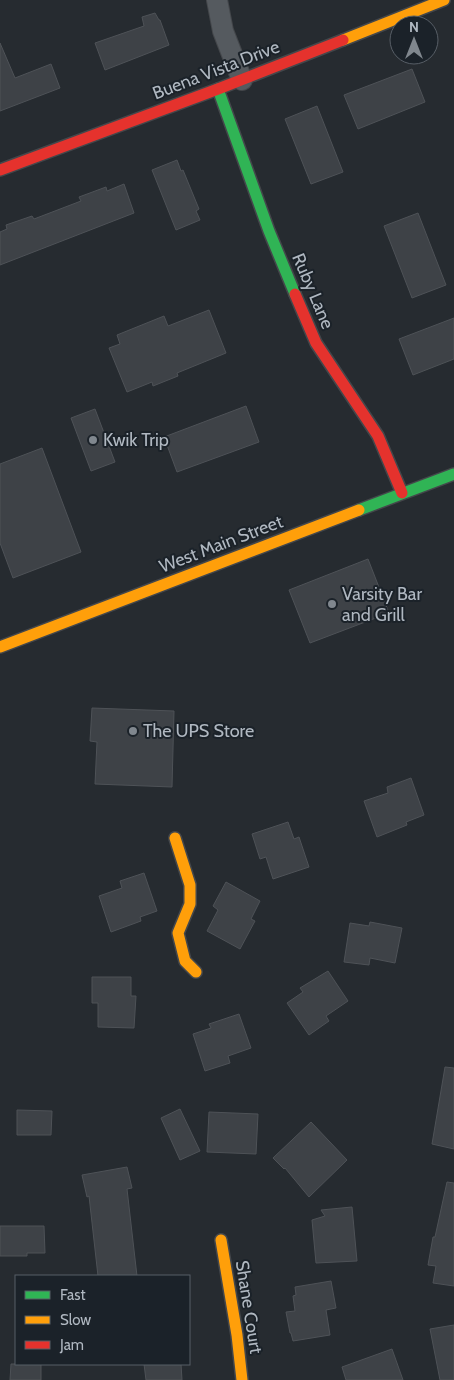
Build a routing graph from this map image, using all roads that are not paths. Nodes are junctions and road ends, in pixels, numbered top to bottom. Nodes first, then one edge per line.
1 (217, 0) edge
2 (444, 0) edge
3 (242, 80) junction
4 (218, 89) junction
5 (0, 170) edge
6 (454, 474) edge
7 (402, 493) junction
8 (0, 647) edge
9 (175, 838) dead end
10 (196, 972) dead end
11 (221, 1240) dead end
12 (242, 1380) edge

1 - 3 street
2 - 3 street, Buena Vista Drive
3 - 4 street, Buena Vista Drive
4 - 5 street, Buena Vista Drive
4 - 7 street, Ruby Lane
6 - 7 street, West Main Street
7 - 8 street, West Main Street
9 - 10 street
11 - 12 street, Shane Court

